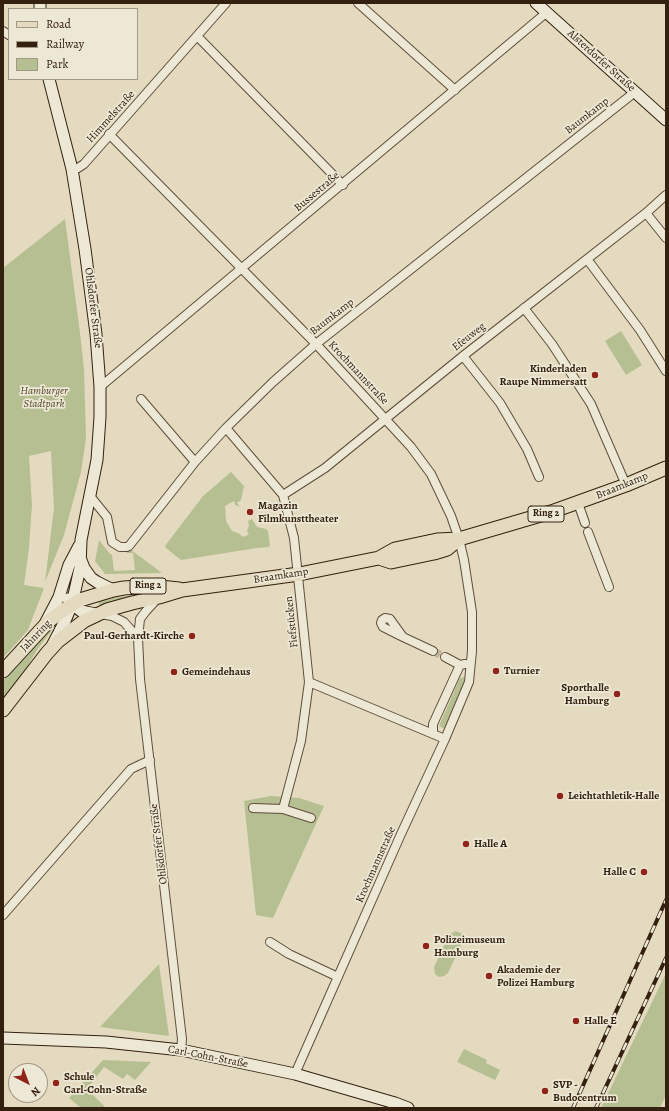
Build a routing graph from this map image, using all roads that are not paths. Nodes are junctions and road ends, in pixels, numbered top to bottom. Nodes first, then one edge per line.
1 (226, 3) edge
2 (358, 3) edge
3 (536, 3) edge
4 (546, 13) junction
5 (197, 36) junction
6 (49, 80) edge
7 (455, 90) junction
8 (635, 92) junction
9 (666, 120) edge
10 (109, 134) junction
11 (72, 169) junction
12 (343, 185) junction
13 (666, 195) edge
14 (646, 213) junction
15 (666, 238) edge
16 (587, 259) junction
17 (241, 269) junction
18 (524, 308) junction
19 (316, 344) junction
20 (463, 356) junction
21 (666, 371) edge
22 (100, 387) junction
23 (141, 399) dead end
24 (386, 420) junction
25 (226, 428) junction
26 (195, 462) junction
27 (666, 468) edge
28 (539, 478) dead end
29 (626, 485) junction
30 (283, 495) junction
31 (90, 496) junction
32 (578, 503) junction
33 (585, 523) dead end
34 (588, 532) dead end
35 (82, 540) junction
36 (459, 540) junction
37 (80, 559) junction
38 (298, 574) junction
39 (64, 583) junction
40 (609, 587) dead end
41 (113, 590) junction
42 (182, 590) junction
43 (159, 597) junction
44 (72, 604) junction
45 (96, 614) junction
46 (41, 629) junction
47 (403, 637) dead end
48 (138, 638) junction
49 (433, 652) tunnel mouth
50 (47, 653) junction
51 (445, 657) tunnel mouth
52 (471, 664) junction
53 (460, 665) junction
54 (3, 671) edge
55 (309, 682) junction
56 (3, 710) edge
57 (433, 733) junction
58 (445, 739) junction
59 (150, 760) junction
60 (253, 808) dead end
61 (283, 809) junction
62 (311, 818) dead end
63 (3, 915) edge
64 (270, 942) dead end
65 (338, 977) junction
66 (3, 1038) edge
67 (181, 1050) junction
68 (295, 1074) junction
69 (408, 1108) edge

1 - 5 street, Himmelstraße
2 - 7 street
3 - 4 street, Alsterdorfer Straße
4 - 7 street, Bussestraße
4 - 8 street, Alsterdorfer Straße
5 - 10 street, Himmelstraße
5 - 12 street
6 - 11 street, Ohlsdorfer Straße
7 - 12 street, Bussestraße
8 - 9 street, Alsterdorfer Straße
8 - 19 street, Baumkamp
10 - 11 street, Himmelstraße
10 - 17 street, Krochmannstraße
11 - 22 street, Ohlsdorfer Straße
12 - 17 street, Bussestraße
13 - 14 street, Efeuweg
14 - 15 street
14 - 16 street, Efeuweg
16 - 18 street, Efeuweg
16 - 21 street
17 - 19 street, Krochmannstraße
17 - 22 street, Bussestraße
18 - 20 street, Efeuweg
18 - 29 street
19 - 24 street, Krochmannstraße
19 - 25 street, Baumkamp
20 - 24 street, Efeuweg
20 - 28 street
22 - 31 street, Ohlsdorfer Straße
23 - 26 street
24 - 30 street, Efeuweg
24 - 36 street, Krochmannstraße
25 - 26 street, Baumkamp
25 - 30 street, Fiefstücken
26 - 31 street, Baumkamp
27 - 29 main road, Braamkamp / Ring 2
29 - 32 main road, Braamkamp / Ring 2
30 - 38 street, Fiefstücken
31 - 35 street, Ohlsdorfer Straße
32 - 33 street
32 - 36 main road, Braamkamp / Ring 2
34 - 40 street
35 - 37 street, Ohlsdorfer Straße
35 - 39 street, Ohlsdorfer Straße
36 - 38 main road, Braamkamp / Ring 2
36 - 52 street, Krochmannstraße
37 - 41 street
37 - 44 street, Ohlsdorfer Straße
38 - 42 main road, Braamkamp / Ring 2
38 - 55 street, Fiefstücken
39 - 44 street
39 - 46 street, Ohlsdorfer Straße
41 - 42 main road, Braamkamp / Ring 2
41 - 44 main road, Braamkamp / Ring 2
42 - 43 main road, Braamkamp / Ring 2
43 - 45 main road, Braamkamp / Ring 2
43 - 48 street, Ohlsdorfer Straße
44 - 45 street
44 - 46 main road, Jahnring / Ring 2
44 - 50 street, Ohlsdorfer Straße
45 - 48 street
45 - 50 main road, Braamkamp / Ring 2
46 - 54 main road, Jahnring / Ring 2
47 - 49 street
48 - 59 street, Ohlsdorfer Straße
50 - 56 main road, Braamkamp / Ring 2
51 - 53 street
52 - 53 street
52 - 58 street, Krochmannstraße
53 - 57 street
55 - 57 street
55 - 61 street, Fiefstücken
57 - 58 street
58 - 65 street, Krochmannstraße
59 - 63 street
59 - 67 street, Ohlsdorfer Straße
60 - 61 street
61 - 62 street
64 - 65 street
65 - 68 street, Krochmannstraße
66 - 67 street, Carl-Cohn-Straße
67 - 68 street, Carl-Cohn-Straße
68 - 69 street, Carl-Cohn-Straße

